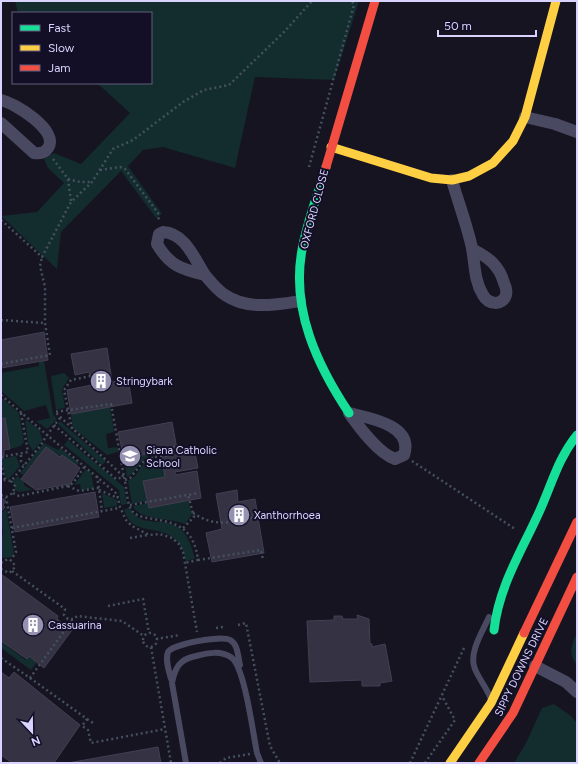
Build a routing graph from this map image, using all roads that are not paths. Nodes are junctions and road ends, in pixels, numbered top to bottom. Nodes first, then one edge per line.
1 (375, 1) edge
2 (556, 1) edge
3 (1, 100) edge
4 (525, 117) junction
5 (1, 123) edge
6 (577, 132) edge
7 (331, 147) junction
8 (452, 180) junction
9 (472, 249) dead end
10 (205, 275) junction
11 (300, 301) junction
12 (350, 413) junction
13 (577, 435) edge
14 (577, 522) edge
15 (577, 577) edge
16 (498, 600) junction
17 (494, 630) dead end
18 (535, 666) junction
19 (241, 672) junction
20 (172, 683) junction
21 (577, 692) edge
22 (491, 702) junction
23 (186, 763) edge
24 (261, 763) edge
25 (450, 763) edge
26 (480, 763) edge

1 - 7 street, OXFORD CLOSE
2 - 4 street
3 - 5 street
4 - 6 street
4 - 8 street
7 - 8 street
7 - 11 street, OXFORD CLOSE
8 - 9 street
10 - 10 street
10 - 11 street
11 - 12 street, OXFORD CLOSE
12 - 12 street, OXFORD CLOSE
13 - 16 street, SIPPY DOWNS DRIVE
14 - 22 street, SIPPY DOWNS DRIVE
15 - 18 street, SIPPY DOWNS DRIVE
16 - 17 street, SIPPY DOWNS DRIVE
16 - 22 lane, SIPPY DOWNS DRIVE
18 - 21 street
18 - 26 street, SIPPY DOWNS DRIVE
19 - 20 lane
19 - 20 lane
19 - 24 lane
20 - 23 lane
22 - 25 street, SIPPY DOWNS DRIVE

